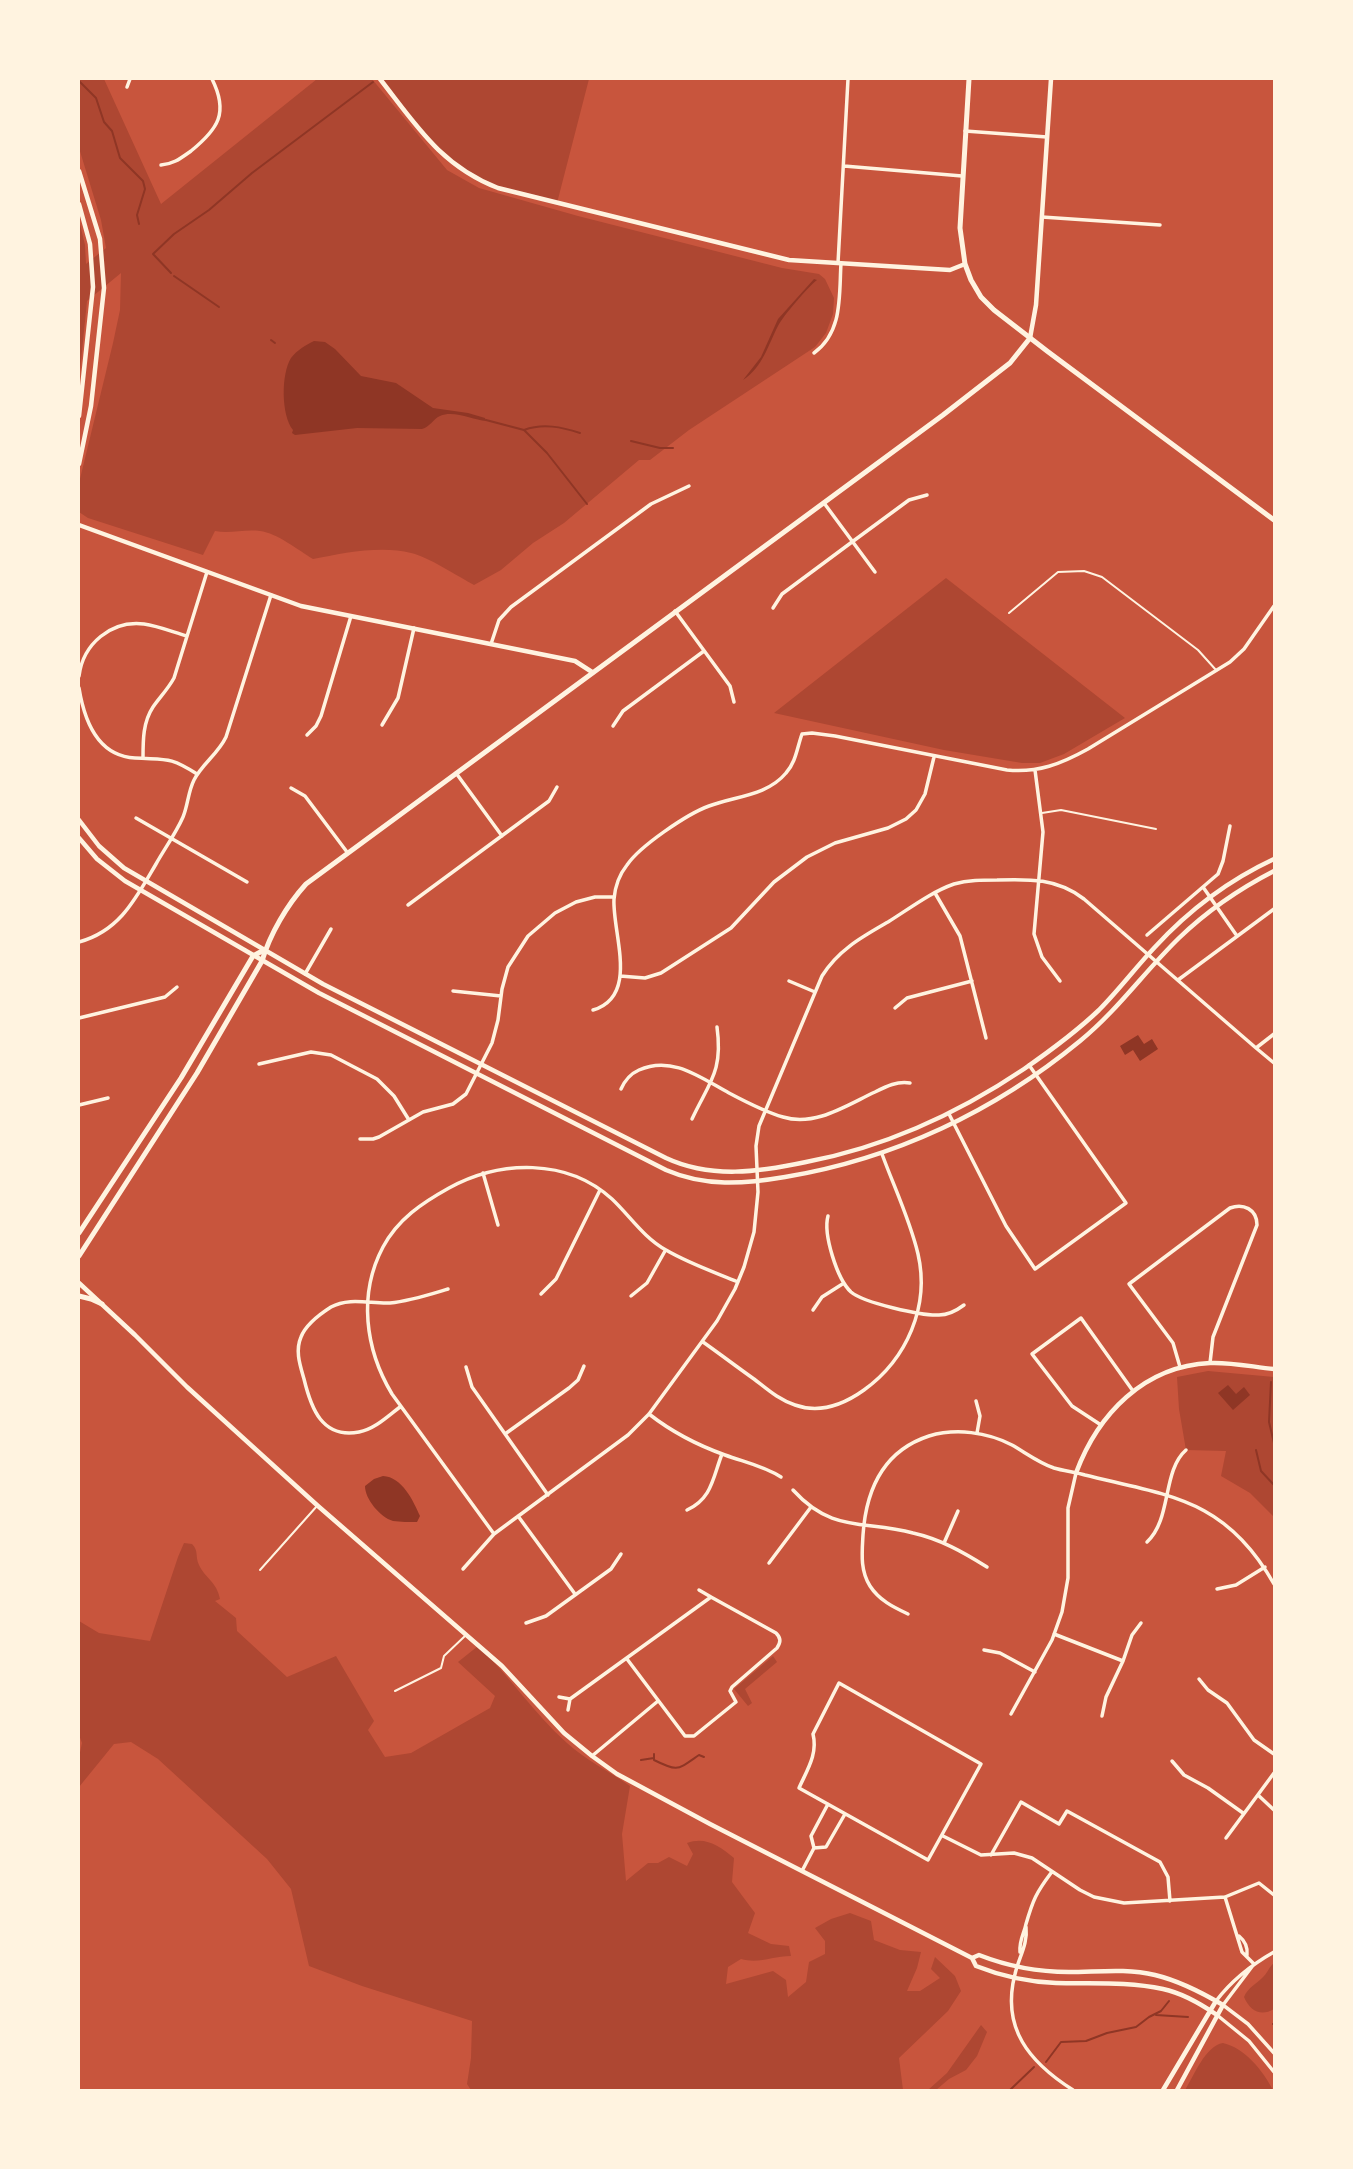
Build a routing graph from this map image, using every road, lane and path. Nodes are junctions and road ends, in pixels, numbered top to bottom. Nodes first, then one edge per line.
1 (130, 79) edge
2 (212, 79) edge
3 (380, 79) edge
4 (848, 79) edge
5 (969, 79) edge
6 (1051, 79) edge
7 (127, 87) dead end
8 (965, 131) junction
9 (1047, 137) junction
10 (161, 165) dead end
11 (844, 166) junction
12 (79, 171) edge
13 (962, 176) junction
14 (79, 204) edge
15 (1042, 217) junction
16 (1160, 225) dead end
17 (839, 263) junction
18 (965, 264) junction
19 (1030, 338) junction
20 (814, 353) dead end
21 (79, 416) edge
22 (79, 464) edge
23 (689, 486) dead end
24 (927, 495) dead end
25 (824, 502) junction
26 (1274, 520) edge
27 (79, 525) edge
28 (852, 542) junction
29 (207, 572) junction
30 (875, 572) dead end
31 (271, 595) junction
32 (1274, 606) edge
33 (773, 608) dead end
34 (675, 611) junction
35 (1009, 613) dead end
36 (351, 615) junction
37 (414, 628) junction
38 (187, 636) junction
39 (491, 643) junction
40 (704, 650) junction
41 (1216, 671) junction
42 (592, 672) junction
43 (79, 676) edge
44 (79, 688) edge
45 (733, 702) dead end
46 (382, 725) dead end
47 (613, 726) dead end
48 (307, 735) dead end
49 (934, 757) junction
50 (143, 758) junction
51 (1035, 770) junction
52 (456, 773) junction
53 (197, 775) junction
54 (558, 787) dead end
55 (292, 788) dead end
56 (1042, 813) junction
57 (136, 818) dead end
58 (79, 820) edge
59 (1230, 826) dead end
60 (1156, 829) dead end
61 (502, 836) junction
62 (79, 838) edge
63 (171, 838) junction
64 (347, 852) junction
65 (1274, 859) edge
66 (1274, 872) edge
67 (1038, 879) junction
68 (146, 881) junction
69 (247, 882) dead end
70 (1203, 887) junction
71 (141, 890) junction
72 (935, 893) junction
73 (614, 897) junction
74 (1210, 898) junction
75 (408, 905) dead end
76 (1216, 906) junction
77 (1274, 909) edge
78 (331, 929) dead end
79 (1147, 934) dead end
80 (1237, 936) junction
81 (79, 942) edge
82 (264, 950) junction
83 (1148, 955) junction
84 (253, 956) junction
85 (262, 961) junction
86 (1156, 962) junction
87 (305, 974) junction
88 (620, 976) junction
89 (789, 981) dead end
90 (972, 981) junction
91 (1060, 981) dead end
92 (1178, 981) junction
93 (177, 987) dead end
94 (453, 991) dead end
95 (815, 992) junction
96 (501, 996) junction
97 (895, 1008) dead end
98 (593, 1010) dead end
99 (79, 1018) edge
100 (717, 1027) dead end
101 (1274, 1034) edge
102 (986, 1038) dead end
103 (1256, 1048) junction
104 (1274, 1063) edge
105 (259, 1064) dead end
106 (482, 1065) junction
107 (1029, 1065) junction
108 (478, 1074) junction
109 (1034, 1075) junction
110 (711, 1083) junction
111 (911, 1083) dead end
112 (621, 1089) dead end
113 (108, 1098) dead end
114 (79, 1105) edge
115 (766, 1110) junction
116 (949, 1114) junction
117 (692, 1119) dead end
118 (409, 1120) junction
119 (954, 1123) junction
120 (360, 1139) dead end
121 (882, 1153) junction
122 (757, 1170) junction
123 (483, 1173) junction
124 (758, 1181) junction
125 (600, 1190) junction
126 (828, 1216) dead end
127 (498, 1225) dead end
128 (79, 1232) edge
129 (665, 1250) junction
130 (79, 1256) edge
131 (738, 1282) junction
132 (79, 1283) edge
133 (844, 1283) junction
134 (447, 1289) dead end
135 (541, 1294) dead end
136 (79, 1296) edge
137 (631, 1296) dead end
138 (368, 1303) junction
139 (102, 1304) junction
140 (964, 1305) dead end
141 (813, 1310) dead end
142 (918, 1313) junction
143 (702, 1342) junction
144 (1210, 1363) junction
145 (584, 1366) dead end
146 (466, 1367) dead end
147 (1180, 1367) junction
148 (1274, 1369) edge
149 (1133, 1391) junction
150 (975, 1401) dead end
151 (400, 1407) junction
152 (649, 1414) junction
153 (1101, 1425) junction
154 (505, 1434) junction
155 (977, 1434) junction
156 (1186, 1450) dead end
157 (722, 1454) junction
158 (1076, 1473) junction
159 (781, 1477) dead end
160 (793, 1490) dead end
161 (548, 1494) junction
162 (1167, 1494) junction
163 (318, 1506) junction
164 (811, 1507) junction
165 (687, 1510) dead end
166 (957, 1510) dead end
167 (518, 1516) junction
168 (864, 1525) junction
169 (494, 1534) junction
170 (1147, 1542) dead end
171 (944, 1543) junction
172 (621, 1553) dead end
173 (769, 1563) dead end
174 (987, 1567) dead end
175 (1265, 1567) junction
176 (463, 1569) dead end
177 (260, 1570) dead end
178 (1274, 1584) edge
179 (1217, 1589) dead end
180 (699, 1590) dead end
181 (575, 1595) junction
182 (711, 1597) junction
183 (908, 1614) dead end
184 (526, 1623) dead end
185 (1141, 1623) dead end
186 (466, 1634) junction
187 (1054, 1634) junction
188 (984, 1650) dead end
189 (626, 1659) junction
190 (1123, 1661) junction
191 (1035, 1672) junction
192 (1199, 1679) dead end
193 (396, 1691) dead end
194 (559, 1697) dead end
195 (570, 1699) junction
196 (658, 1702) junction
197 (568, 1710) dead end
198 (1011, 1714) dead end
199 (1102, 1716) dead end
200 (1274, 1754) edge
201 (592, 1756) junction
202 (1172, 1761) dead end
203 (1274, 1773) edge
204 (1258, 1796) junction
205 (828, 1804) junction
206 (1274, 1810) edge
207 (1243, 1813) junction
208 (845, 1814) junction
209 (943, 1836) junction
210 (1226, 1838) dead end
211 (814, 1848) junction
212 (991, 1855) junction
213 (802, 1871) junction
214 (1052, 1872) junction
215 (1274, 1895) edge
216 (1225, 1897) junction
217 (1170, 1901) junction
218 (1274, 1952) edge
219 (972, 1958) junction
220 (1254, 1964) junction
221 (1017, 1966) junction
222 (1014, 1978) junction
223 (1216, 2001) junction
224 (1223, 2006) junction
225 (1210, 2010) junction
226 (1217, 2015) junction
227 (1274, 2053) edge
228 (1274, 2072) edge
229 (1073, 2090) edge
230 (1163, 2090) edge
231 (1177, 2090) edge

1 - 7 street
2 - 10 street
3 - 17 main road
4 - 11 street
5 - 8 main road
6 - 9 main road
8 - 9 street
8 - 13 main road
9 - 15 main road
11 - 13 street
11 - 17 street
12 - 22 main road
13 - 18 main road
14 - 21 main road
15 - 16 street
15 - 19 main road
17 - 18 main road
17 - 20 street
18 - 19 main road
19 - 25 main road
19 - 26 main road
23 - 39 street
24 - 28 street
25 - 28 street
25 - 34 main road
27 - 29 main road
28 - 30 street
28 - 33 street
29 - 31 main road
29 - 38 street
31 - 36 main road
31 - 53 street
32 - 41 street
34 - 40 street
34 - 42 main road
35 - 41 lane
36 - 37 main road
36 - 48 street
37 - 39 main road
37 - 46 street
38 - 43 street
38 - 50 street
39 - 42 main road
40 - 45 street
40 - 47 street
41 - 51 street
42 - 52 main road
44 - 50 street
49 - 51 street
49 - 73 street
49 - 88 street
50 - 53 street
51 - 56 street
52 - 61 street
52 - 64 main road
53 - 63 street
54 - 61 street
55 - 64 street
56 - 60 lane
56 - 67 street
57 - 63 street
58 - 68 main road
59 - 70 street
61 - 75 street
62 - 71 main road
63 - 68 street
63 - 69 street
64 - 82 main road
65 - 74 main road
66 - 76 main road
67 - 72 street
67 - 83 street
67 - 91 street
68 - 71 street
68 - 82 main road
70 - 74 street
70 - 79 street
71 - 81 street
71 - 84 main road
72 - 90 street
72 - 95 street
73 - 88 street
73 - 96 street
74 - 76 street
74 - 83 main road
76 - 80 street
76 - 86 main road
77 - 80 street
78 - 87 street
80 - 92 street
82 - 84 main road
82 - 85 main road
82 - 87 main road
83 - 86 street
83 - 107 main road
84 - 85 main road
84 - 128 main road
85 - 108 main road
85 - 130 main road
86 - 92 street
86 - 109 main road
87 - 106 main road
88 - 98 street
89 - 95 street
90 - 97 street
90 - 102 street
92 - 103 street
93 - 99 street
94 - 96 street
95 - 115 street
96 - 106 street
100 - 110 street
101 - 103 street
103 - 104 street
105 - 118 street
106 - 108 street
106 - 122 main road
107 - 109 street
107 - 116 main road
108 - 118 street
108 - 124 main road
109 - 119 main road
109 - 119 street
110 - 112 street
110 - 115 street
110 - 117 street
111 - 115 street
113 - 114 street
115 - 122 street
116 - 119 street
116 - 122 main road
118 - 120 street
119 - 121 main road
121 - 124 main road
121 - 142 street
122 - 124 street
123 - 125 street
123 - 127 street
123 - 138 street
124 - 131 street
125 - 129 street
125 - 135 street
126 - 133 street
129 - 131 street
129 - 137 street
131 - 143 street
132 - 139 main road
133 - 141 street
133 - 142 street
134 - 138 street
136 - 139 main road
138 - 151 street
138 - 151 street
139 - 163 main road
140 - 142 street
142 - 143 street
143 - 152 street
144 - 147 main road
144 - 147 street
144 - 148 main road
145 - 154 street
146 - 154 street
147 - 149 main road
149 - 153 main road
149 - 153 street
150 - 155 street
151 - 169 street
152 - 157 street
152 - 161 street
153 - 158 main road
154 - 161 street
155 - 158 street
155 - 168 street
156 - 162 street
157 - 159 street
157 - 165 street
158 - 162 street
158 - 187 street
160 - 164 street
161 - 167 street
162 - 170 street
162 - 175 street
163 - 177 lane
163 - 186 main road
164 - 168 street
164 - 173 street
166 - 171 street
167 - 169 street
167 - 181 street
168 - 171 street
168 - 183 street
169 - 176 street
171 - 174 street
172 - 181 street
175 - 178 street
175 - 179 street
180 - 182 street
181 - 184 street
182 - 189 street
182 - 196 street
185 - 190 street
186 - 193 lane
186 - 201 main road
187 - 190 street
187 - 191 street
188 - 191 street
189 - 195 street
189 - 196 street
190 - 199 street
191 - 198 street
192 - 200 street
194 - 195 street
195 - 197 street
196 - 201 street
201 - 213 main road
202 - 207 street
203 - 204 street
204 - 206 street
204 - 207 street
205 - 208 street
205 - 209 street
205 - 211 street
207 - 210 street
208 - 209 street
208 - 211 street
209 - 212 street
211 - 213 street
212 - 214 street
212 - 217 street
213 - 219 main road
214 - 217 street
214 - 221 street
215 - 216 street
216 - 217 street
216 - 220 street
218 - 220 street
219 - 221 main road
219 - 222 main road
220 - 223 street
220 - 224 street
221 - 222 street
221 - 223 main road
222 - 225 main road
222 - 229 street
223 - 224 main road
223 - 225 main road
224 - 226 main road
224 - 227 street
225 - 226 main road
225 - 230 main road
226 - 228 street
226 - 231 main road

